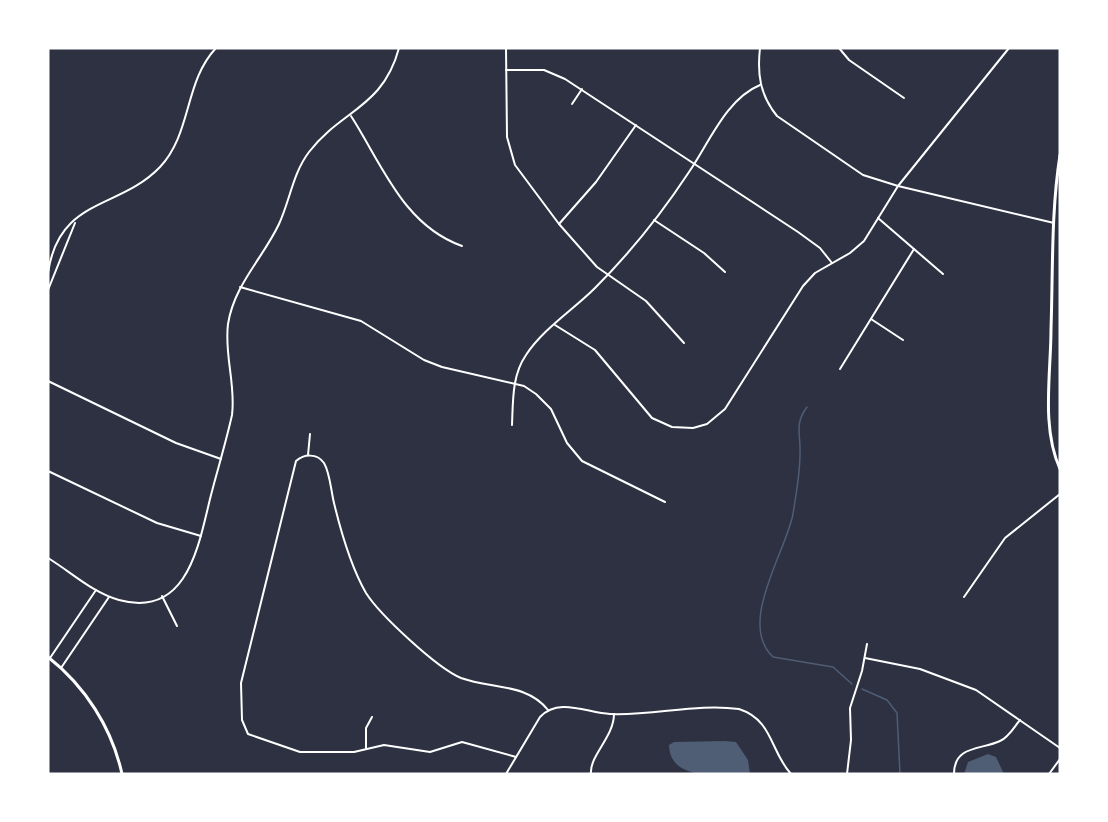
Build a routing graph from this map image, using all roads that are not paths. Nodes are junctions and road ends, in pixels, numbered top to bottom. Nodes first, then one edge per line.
1 (216, 48) edge
2 (399, 48) edge
3 (506, 48) edge
4 (760, 48) edge
5 (839, 48) edge
6 (1009, 48) edge
7 (506, 70) junction
8 (760, 86) junction
9 (582, 89) junction
10 (904, 98) dead end
11 (572, 104) dead end
12 (351, 116) junction
13 (636, 125) junction
14 (1060, 154) edge
15 (695, 164) junction
16 (898, 186) junction
17 (878, 218) junction
18 (654, 220) junction
19 (76, 221) junction
20 (1054, 223) junction
21 (559, 224) junction
22 (462, 246) dead end
23 (914, 249) junction
24 (832, 263) junction
25 (724, 272) dead end
26 (48, 273) edge
27 (943, 274) dead end
28 (607, 275) junction
29 (240, 287) junction
30 (48, 290) edge
31 (871, 319) junction
32 (555, 325) junction
33 (903, 340) dead end
34 (684, 343) dead end
35 (840, 369) dead end
36 (48, 381) edge
37 (514, 382) junction
38 (512, 425) dead end
39 (310, 434) dead end
40 (308, 455) junction
41 (221, 459) junction
42 (1060, 470) edge
43 (48, 471) edge
44 (1060, 494) edge
45 (665, 502) dead end
46 (201, 537) junction
47 (48, 558) edge
48 (96, 590) junction
49 (162, 596) junction
50 (109, 597) junction
51 (964, 597) dead end
52 (177, 626) dead end
53 (867, 644) dead end
54 (49, 657) edge
55 (865, 658) junction
56 (61, 668) junction
57 (548, 710) junction
58 (614, 714) junction
59 (372, 717) dead end
60 (1020, 720) junction
61 (1060, 748) edge
62 (366, 749) junction
63 (516, 757) junction
64 (1060, 759) edge
65 (122, 774) edge
66 (506, 774) edge
67 (591, 774) edge
68 (791, 774) edge
69 (847, 774) edge
70 (954, 774) edge
71 (1049, 774) edge

1 - 19 street
2 - 12 street
3 - 7 street
4 - 8 street
5 - 10 street
6 - 16 street
7 - 9 street
7 - 21 street
8 - 15 street
8 - 16 street
9 - 11 street
9 - 13 street
12 - 22 street
12 - 29 street
13 - 15 street
13 - 21 street
14 - 20 street
15 - 18 street
15 - 24 street
16 - 17 street
16 - 20 street
17 - 23 street
17 - 24 street
18 - 25 street
18 - 28 street
19 - 26 street
19 - 30 street
20 - 42 street
21 - 28 street
23 - 27 street
23 - 31 street
24 - 32 street
28 - 32 street
28 - 34 street
29 - 37 street
29 - 41 street
31 - 33 street
31 - 35 street
32 - 37 street
36 - 41 street
37 - 38 street
37 - 45 street
39 - 40 street
40 - 57 street
40 - 62 street
41 - 46 street
43 - 46 street
44 - 51 street
46 - 49 street
47 - 48 street
48 - 50 street
48 - 54 street
49 - 50 street
49 - 52 street
50 - 56 street
53 - 55 street
54 - 56 street
55 - 60 street
55 - 69 street
56 - 65 street
57 - 58 street
57 - 63 street
58 - 67 street
58 - 68 street
59 - 62 street
60 - 61 street
60 - 70 street
62 - 63 street
63 - 66 street
64 - 71 street

